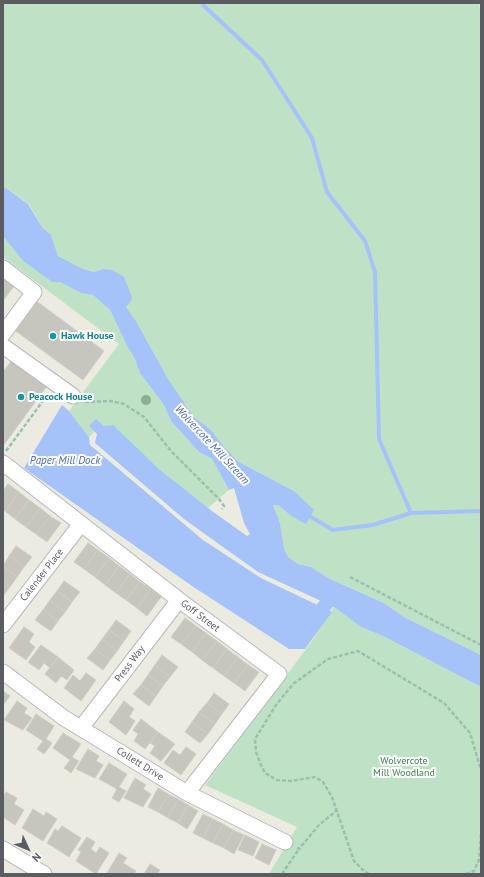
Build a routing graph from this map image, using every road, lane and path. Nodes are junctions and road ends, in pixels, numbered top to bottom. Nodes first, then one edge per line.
1 (3, 268) edge
2 (3, 334) edge
3 (3, 346) edge
4 (55, 384) junction
5 (73, 396) joint
6 (3, 456) edge
7 (3, 462) edge
8 (222, 509) dead end
9 (81, 524) junction
10 (350, 577) dead end
11 (179, 600) junction
12 (3, 626) edge
13 (481, 645) edge
14 (3, 672) edge
15 (81, 728) junction
16 (481, 770) edge
17 (186, 793) junction
18 (336, 811) junction
19 (481, 834) edge
20 (285, 842) joint
21 (299, 849) junction
22 (3, 850) edge
23 (44, 874) edge
24 (282, 874) edge
25 (369, 874) edge
26 (466, 874) edge

1 - 2 street
3 - 4 street
4 - 5 street
4 - 6 path
5 - 8 path
7 - 9 street, Goff Street
9 - 11 street, Goff Street
9 - 12 street, Calender Place
10 - 13 path
11 - 15 street, Press Way
11 - 17 street, Goff Street
14 - 15 street, Collett Drive
15 - 17 street, Collett Drive
16 - 18 path
17 - 20 street, Collett Drive
18 - 21 path
18 - 25 path
19 - 26 path
20 - 21 path
21 - 24 path
22 - 23 street

